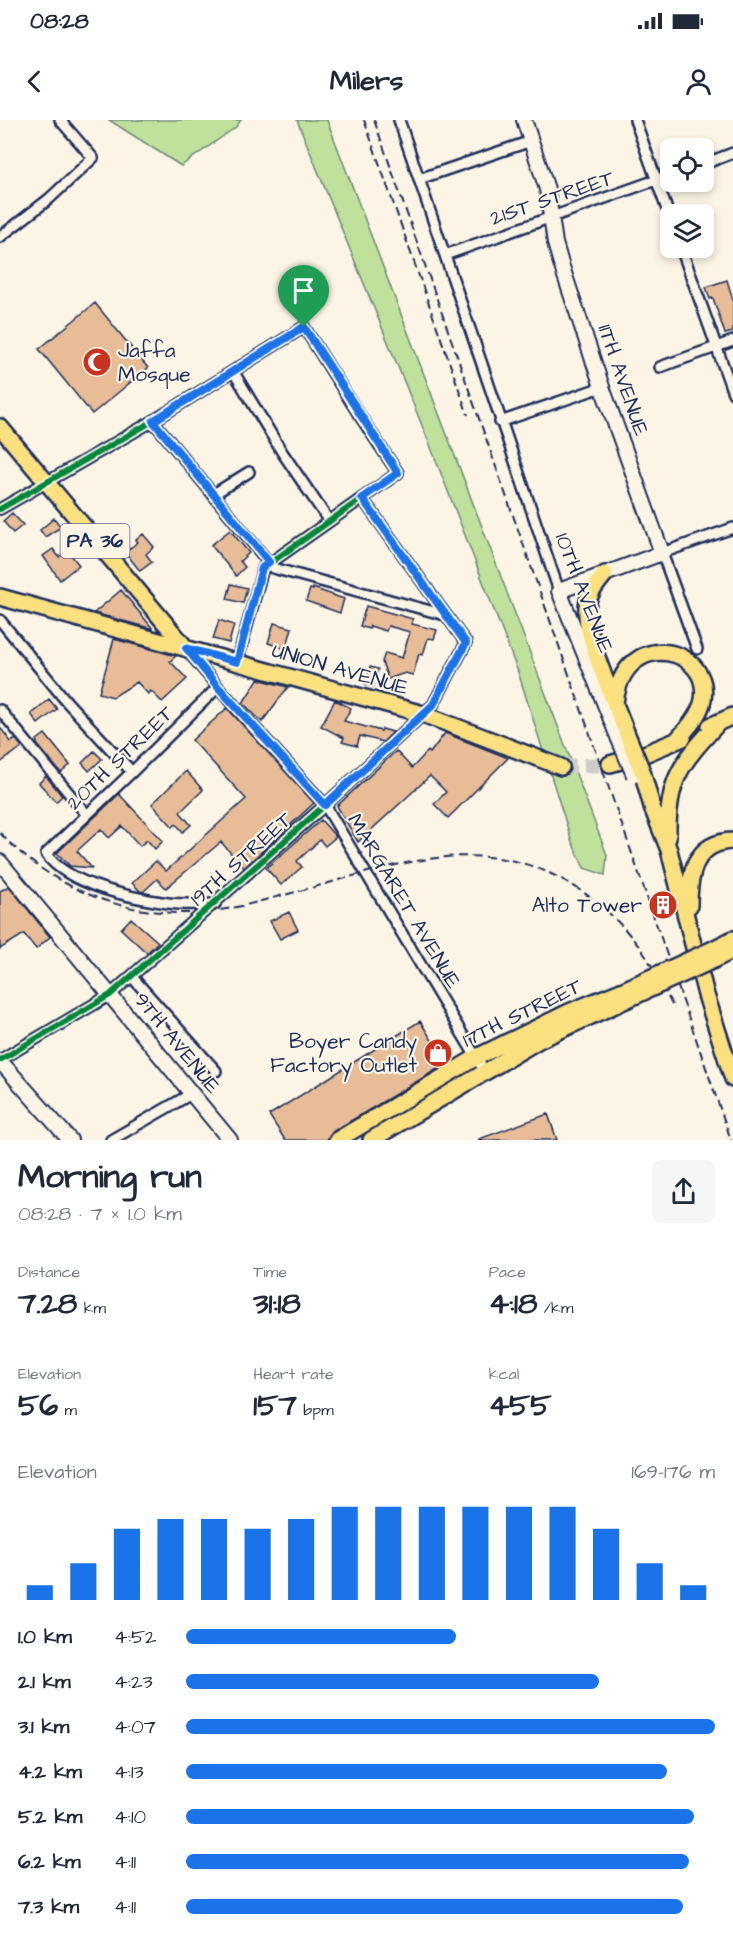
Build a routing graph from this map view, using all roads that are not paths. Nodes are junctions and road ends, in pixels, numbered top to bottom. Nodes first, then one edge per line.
1 (60, 120) edge
2 (399, 120) edge
3 (524, 120) edge
4 (635, 120) edge
5 (531, 141) junction
6 (733, 153) edge
7 (714, 160) edge
8 (419, 179) junction
9 (660, 179) edge
10 (657, 180) junction
11 (665, 204) edge
12 (550, 218) junction
13 (0, 237) edge
14 (445, 255) junction
15 (685, 258) edge
16 (733, 341) edge
17 (717, 347) junction
18 (660, 366) dead end
19 (233, 371) junction
20 (602, 387) junction
21 (733, 393) edge
22 (153, 421) junction
23 (501, 422) junction
24 (0, 427) edge
25 (249, 472) dead end
26 (47, 483) junction
27 (214, 494) junction
28 (362, 498) junction
29 (0, 509) edge
30 (329, 521) junction
31 (733, 528) edge
32 (662, 553) junction
33 (269, 562) junction
34 (605, 574) junction
35 (559, 591) junction
36 (0, 597) edge
37 (445, 615) junction
38 (0, 620) edge
39 (186, 648) junction
40 (697, 649) dead end
41 (237, 662) junction
42 (218, 687) junction
43 (615, 704) junction
44 (0, 710) edge
45 (423, 714) junction
46 (726, 719) edge
47 (622, 734) junction
48 (676, 741) junction
49 (610, 764) tunnel mouth
50 (561, 767) tunnel mouth
51 (132, 772) junction
52 (325, 805) junction
53 (87, 815) junction
54 (733, 841) edge
55 (669, 850) junction
56 (0, 862) edge
57 (5, 876) edge
58 (215, 904) junction
59 (689, 927) junction
60 (733, 939) edge
61 (733, 951) edge
62 (713, 955) junction
63 (132, 977) junction
64 (110, 995) junction
65 (623, 996) junction
66 (477, 1057) junction
67 (0, 1060) edge
68 (730, 1061) edge
69 (216, 1071) dead end
70 (485, 1072) junction
71 (733, 1079) edge
72 (191, 1094) junction
73 (70, 1140) edge
74 (111, 1140) edge
75 (231, 1140) edge
76 (337, 1140) edge
77 (370, 1140) edge

1 - 13 street
2 - 8 street, 10TH AVENUE
3 - 5 street, 11TH AVENUE
4 - 10 street
5 - 8 street
5 - 12 street, 11TH AVENUE
6 - 7 street
8 - 14 street, 10TH AVENUE
9 - 10 street, 21ST STREET
10 - 11 street
10 - 12 street, 21ST STREET
12 - 14 street, 21ST STREET
12 - 20 street, 11TH AVENUE
14 - 23 street, 10TH AVENUE
15 - 17 street
16 - 17 street
17 - 18 street
17 - 21 street
19 - 22 street
19 - 28 street
19 - 30 street
20 - 23 street
20 - 32 street, 11TH AVENUE
22 - 26 street
22 - 27 street
23 - 35 street, 10TH AVENUE
24 - 26 main road, PA 36
25 - 27 street
26 - 29 street
26 - 39 main road, PA 36
27 - 33 street
28 - 30 street
28 - 37 street
30 - 33 street
31 - 32 street
32 - 34 street
32 - 40 street, 11TH AVENUE
33 - 37 street
33 - 41 street
34 - 35 street
34 - 43 main road
35 - 47 street, 10TH AVENUE
36 - 39 main road, UNION AVENUE
37 - 45 street, 19TH STREET
38 - 51 street
39 - 41 main road, UNION AVENUE
39 - 42 street, MARGARET AVENUE
41 - 45 main road, UNION AVENUE
42 - 51 street, 20TH STREET
42 - 52 street, MARGARET AVENUE
43 - 47 main road
43 - 48 main road
44 - 53 street
45 - 50 main road, UNION AVENUE
45 - 52 street, 19TH STREET
46 - 48 main road
46 - 55 main road
47 - 55 main road, bridge
48 - 49 main road
51 - 53 street, 20TH STREET
52 - 58 street, 19TH STREET
52 - 66 street, MARGARET AVENUE
53 - 58 street, 20TH STREET
54 - 59 main road
55 - 59 main road
56 - 57 street, 9TH AVENUE
57 - 64 street, 9TH AVENUE
58 - 63 street, 19TH STREET
59 - 68 main road
60 - 62 main road, 17TH STREET
61 - 62 main road, 17TH STREET
62 - 65 main road, 17TH STREET, bridge
63 - 64 street, 19TH STREET
63 - 69 street
64 - 67 street, 19TH STREET
64 - 72 street, 9TH AVENUE
65 - 66 main road, 17TH STREET
65 - 70 main road, 17TH STREET
66 - 70 street, MARGARET AVENUE
66 - 76 main road, 17TH STREET
67 - 73 street
68 - 71 main road
70 - 77 main road, 17TH STREET
72 - 74 street
72 - 75 street, 9TH AVENUE

